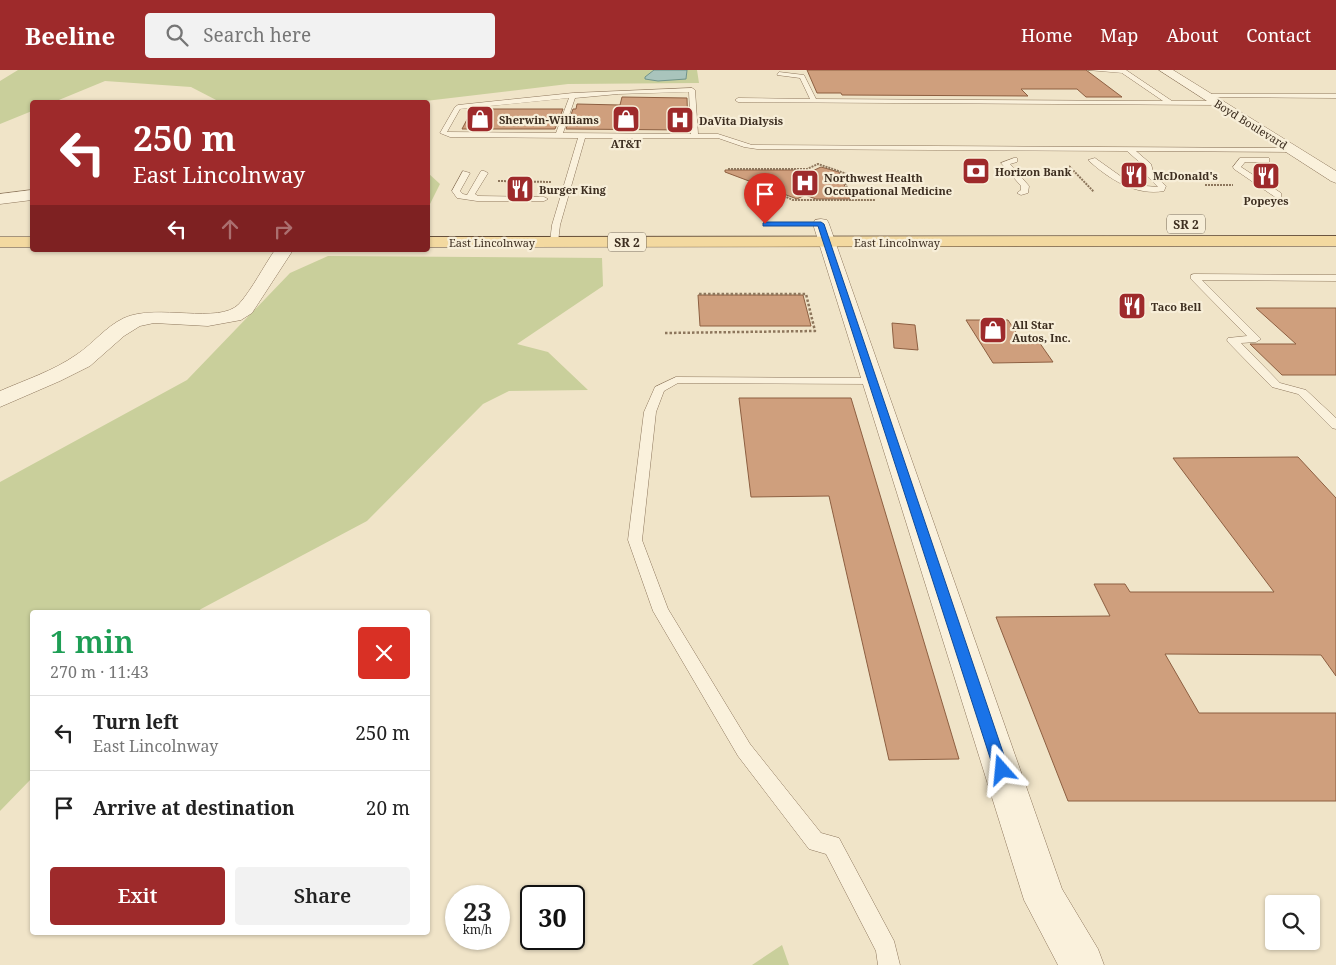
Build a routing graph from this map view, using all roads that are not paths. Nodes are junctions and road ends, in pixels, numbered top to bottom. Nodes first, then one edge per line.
1 (1091, 70) edge
2 (1102, 70) edge
3 (1123, 70) edge
4 (1165, 70) edge
5 (779, 74) dead end
6 (573, 96) junction
7 (1336, 96) edge
8 (738, 100) dead end
9 (814, 100) junction
10 (1212, 100) junction
11 (1174, 103) junction
12 (559, 135) junction
13 (582, 136) junction
14 (695, 136) junction
15 (1129, 149) junction
16 (1292, 150) junction
17 (1014, 160) dead end
18 (1092, 160) dead end
19 (1266, 160) dead end
20 (466, 173) dead end
21 (484, 173) dead end
22 (1336, 178) edge
23 (1021, 193) dead end
24 (30, 195) edge
25 (1278, 195) dead end
26 (0, 199) edge
27 (477, 199) junction
28 (544, 199) dead end
29 (537, 224) dead end
30 (576, 224) dead end
31 (1036, 224) dead end
32 (822, 229) junction
33 (555, 233) junction
34 (1050, 241) junction
35 (1336, 241) edge
36 (0, 242) edge
37 (30, 242) edge
38 (430, 242) edge
39 (283, 252) edge
40 (1336, 278) edge
41 (874, 381) junction
42 (0, 400) edge
43 (1336, 425) edge
44 (889, 965) edge
45 (1082, 965) edge

1 - 2 lane
2 - 3 lane
3 - 11 lane
4 - 10 street, Boyd Boulevard
5 - 9 lane
6 - 12 lane
6 - 12 lane
6 - 14 lane
7 - 10 lane
8 - 9 lane
9 - 11 lane
10 - 11 lane
10 - 16 street, Boyd Boulevard
12 - 13 lane
13 - 14 lane
13 - 33 lane
14 - 15 lane
15 - 16 lane
15 - 18 lane
16 - 22 street, Boyd Boulevard
17 - 23 lane
19 - 25 lane
20 - 27 lane
21 - 27 lane
24 - 26 street
27 - 28 lane
29 - 33 main road, East Lincolnway / SR 2
30 - 33 main road, East Lincolnway / SR 2
31 - 34 main road
32 - 33 main road, East Lincolnway / SR 2
32 - 34 main road, East Lincolnway / SR 2
32 - 41 street
33 - 38 main road, East Lincolnway / SR 2
34 - 35 main road, East Lincolnway / SR 2
36 - 37 main road
39 - 42 street
40 - 43 lane
41 - 44 lane
41 - 45 street

